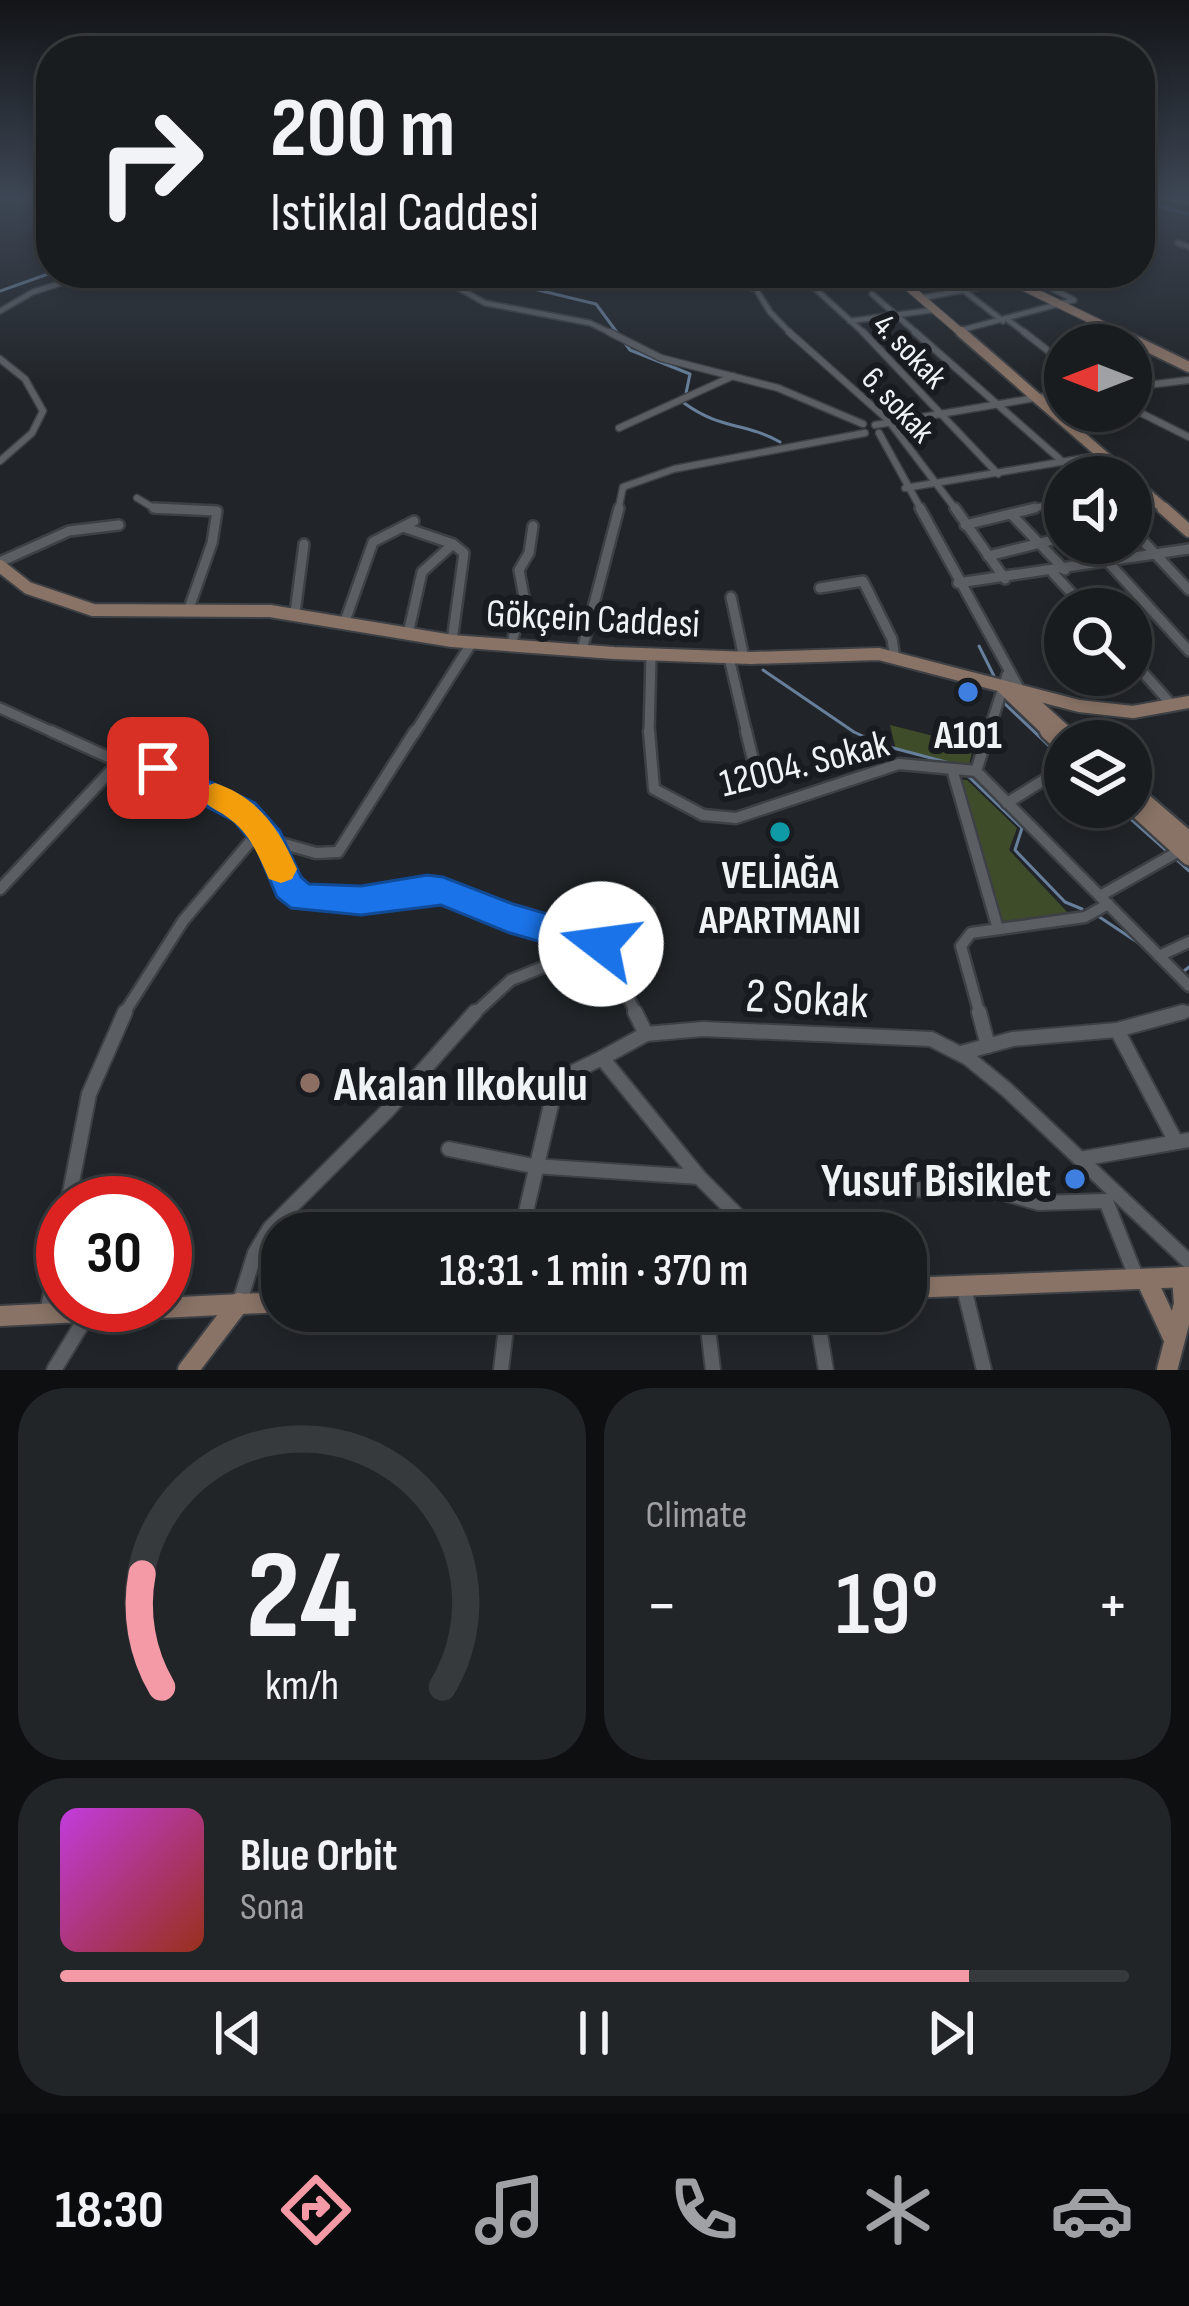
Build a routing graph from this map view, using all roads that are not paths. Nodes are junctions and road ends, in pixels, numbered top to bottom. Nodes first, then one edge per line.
1 (46, 288) edge
2 (458, 288) edge
3 (753, 288) edge
4 (815, 288) edge
5 (910, 288) edge
6 (974, 288) edge
7 (1026, 288) edge
8 (1051, 288) edge
9 (963, 290) junction
10 (872, 294) dead end
11 (920, 298) junction
12 (1059, 305) junction
13 (933, 310) junction
14 (0, 311) edge
15 (896, 317) junction
16 (850, 321) junction
17 (1006, 321) junction
18 (958, 331) junction
19 (1044, 349) edge
20 (0, 358) edge
21 (1189, 367) edge
22 (734, 376) junction
23 (1189, 380) edge
24 (1152, 384) edge
25 (1044, 395) edge
26 (1037, 396) junction
27 (996, 402) junction
28 (937, 412) junction
29 (1152, 418) edge
30 (886, 421) junction
31 (619, 428) dead end
32 (877, 429) junction
33 (864, 430) junction
34 (1189, 437) edge
35 (886, 452) junction
36 (1102, 455) joint
37 (1058, 456) edge
38 (1096, 456) edge
39 (0, 461) edge
40 (1044, 465) edge
41 (998, 474) junction
42 (939, 483) junction
43 (905, 488) junction
44 (137, 498) dead end
45 (1152, 500) edge
46 (1044, 506) edge
47 (1010, 514) junction
48 (119, 525) dead end
49 (965, 525) junction
50 (533, 526) dead end
51 (1189, 531) edge
52 (1042, 543) junction
53 (304, 544) dead end
54 (453, 544) junction
55 (1189, 549) edge
56 (1152, 551) edge
57 (1156, 555) junction
58 (988, 556) junction
59 (1152, 556) edge
60 (0, 564) edge
61 (1103, 564) edge
62 (1110, 564) edge
63 (1066, 570) junction
64 (1053, 573) junction
65 (1005, 579) junction
66 (958, 584) junction
67 (820, 588) dead end
68 (1067, 588) edge
69 (1189, 590) edge
70 (731, 597) dead end
71 (188, 611) junction
72 (295, 613) junction
73 (345, 621) junction
74 (408, 634) junction
75 (452, 641) junction
76 (471, 644) junction
77 (511, 646) junction
78 (582, 650) junction
79 (1189, 651) edge
80 (651, 655) junction
81 (736, 658) junction
82 (896, 658) junction
83 (1005, 681) junction
84 (1152, 683) edge
85 (1020, 691) junction
86 (1189, 702) edge
87 (1172, 705) junction
88 (1079, 706) junction
89 (0, 708) edge
90 (1047, 720) edge
91 (1049, 720) edge
92 (1069, 720) edge
93 (119, 761) junction
94 (962, 770) junction
95 (756, 772) dead end
96 (1044, 780) edge
97 (1007, 802) junction
98 (1152, 813) edge
99 (1152, 821) edge
100 (264, 835) junction
101 (1182, 845) edge
102 (0, 889) edge
103 (1104, 900) junction
104 (650, 910) dead end
105 (998, 929) junction
106 (1189, 942) edge
107 (601, 944) junction
108 (1159, 956) junction
109 (1189, 986) edge
110 (1189, 1011) edge
111 (1117, 1030) junction
112 (646, 1034) junction
113 (988, 1046) junction
114 (961, 1053) junction
115 (602, 1058) junction
116 (1183, 1141) edge
117 (449, 1149) dead end
118 (1080, 1160) junction
119 (533, 1166) junction
120 (73, 1176) edge
121 (699, 1177) junction
122 (845, 1186) dead end
123 (1108, 1196) junction
124 (525, 1212) edge
125 (734, 1212) edge
126 (1187, 1272) edge
127 (1141, 1279) junction
128 (964, 1287) junction
129 (927, 1288) edge
130 (261, 1303) edge
131 (238, 1304) junction
132 (192, 1307) edge
133 (36, 1313) edge
134 (0, 1316) edge
135 (77, 1332) edge
136 (506, 1332) edge
137 (708, 1332) edge
138 (820, 1332) edge
139 (1173, 1337) junction
140 (54, 1370) edge
141 (188, 1370) edge
142 (501, 1370) edge
143 (713, 1370) edge
144 (826, 1370) edge
145 (984, 1370) edge
146 (1167, 1370) edge

1 - 14 street
2 - 22 street
3 - 30 street, 6. sokak
4 - 16 street, 4. sokak
5 - 11 street
6 - 9 street
7 - 12 street
8 - 12 street
9 - 11 street
9 - 17 street
10 - 15 street
11 - 13 street
12 - 17 street
12 - 21 street
13 - 15 street
13 - 18 street
15 - 16 street
15 - 27 street
16 - 28 street, 4. sokak
17 - 18 street
17 - 19 street
18 - 26 street
20 - 39 street
22 - 31 street
22 - 33 street
23 - 24 street
25 - 26 street
26 - 27 street
26 - 36 street
27 - 28 street
27 - 37 street
28 - 30 street
28 - 41 street, 4. sokak
29 - 34 street
30 - 32 street
30 - 42 street, 6. sokak
32 - 33 street
32 - 35 street
33 - 35 street
33 - 78 street
35 - 43 street
36 - 38 street
40 - 41 street
41 - 42 street
42 - 43 street
42 - 49 street, 6. sokak
43 - 66 street
44 - 71 street
45 - 51 street
46 - 47 street
47 - 49 street
47 - 52 street
48 - 60 street
49 - 58 street, 6. sokak
50 - 77 street
52 - 58 street
52 - 63 street
53 - 72 street
54 - 73 street
54 - 74 street
54 - 75 street
55 - 57 street
56 - 57 street
57 - 59 street
57 - 69 street
58 - 65 street, 6. sokak
60 - 71 street, Gökçein Caddesi
61 - 63 street
62 - 79 street
63 - 64 street
64 - 65 street
64 - 68 street
65 - 66 street
66 - 83 street
67 - 82 street
70 - 81 street
71 - 72 street, Gökçein Caddesi
72 - 73 street, Gökçein Caddesi
73 - 74 street, Gökçein Caddesi
74 - 75 street, Gökçein Caddesi
75 - 76 street, Gökçein Caddesi
76 - 77 street, Gökçein Caddesi
76 - 100 street
77 - 78 street, Gökçein Caddesi
78 - 80 street, Gökçein Caddesi
80 - 81 street, Gökçein Caddesi
80 - 94 street, 12004. Sokak
81 - 82 street, Gökçein Caddesi
81 - 95 street
82 - 83 street, Gökçein Caddesi
83 - 85 street, Gökçein Caddesi
83 - 90 street
83 - 94 street
84 - 87 street
85 - 88 street, Gökçein Caddesi
85 - 91 street
86 - 87 street, Gökçein Caddesi
87 - 88 street, Gökçein Caddesi
88 - 92 street
89 - 93 street
93 - 100 street
93 - 102 street
94 - 97 street
94 - 105 street
96 - 97 street
97 - 103 street
98 - 101 street
99 - 101 street
100 - 107 street
100 - 120 street
101 - 103 street
103 - 105 street
103 - 108 street
104 - 107 street
105 - 113 street
106 - 108 street
107 - 112 street
107 - 131 street
108 - 109 street
110 - 111 street
111 - 113 street
111 - 116 street
112 - 114 street, 2 Sokak
112 - 115 street
113 - 114 street
114 - 118 street
115 - 119 street
115 - 121 street
116 - 118 street
117 - 119 street
118 - 123 street
119 - 121 street
119 - 124 street
121 - 125 street
122 - 123 street
123 - 126 street
123 - 127 street
126 - 127 street
126 - 139 street
127 - 128 street
127 - 139 street
128 - 129 street
128 - 145 street
130 - 131 street
131 - 132 street
131 - 141 street
133 - 134 street
135 - 140 street
136 - 142 street
137 - 143 street
138 - 144 street
139 - 146 street

